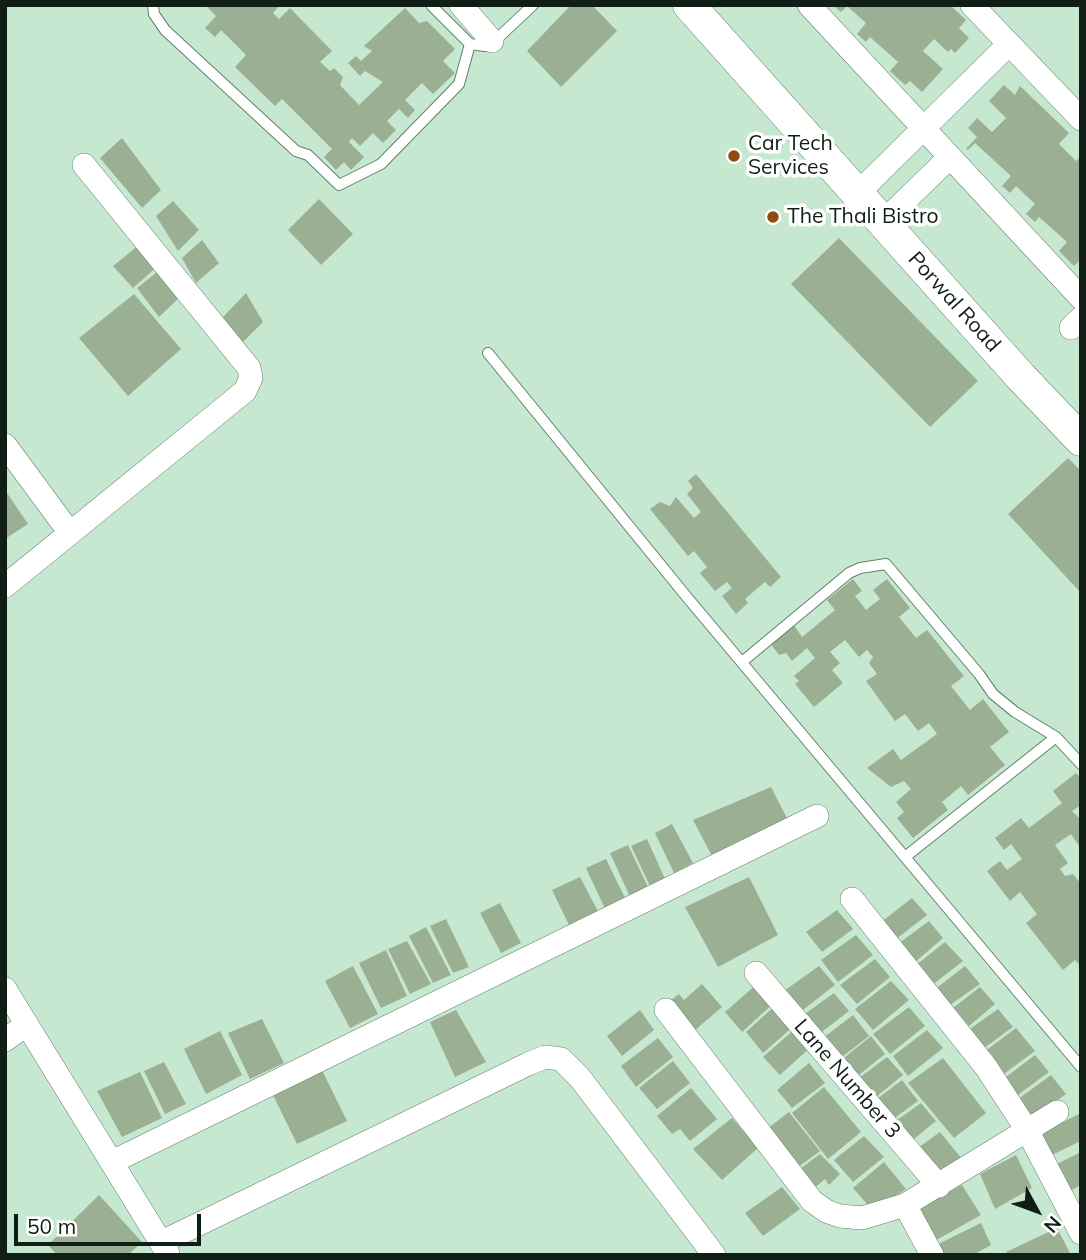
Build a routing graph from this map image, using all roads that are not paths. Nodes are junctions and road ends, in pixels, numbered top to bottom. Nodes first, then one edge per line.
1 (153, 5) edge
2 (431, 5) edge
3 (461, 5) edge
4 (533, 5) edge
5 (689, 5) edge
6 (809, 5) edge
7 (972, 5) edge
8 (481, 43) junction
9 (1009, 44) junction
10 (1081, 119) edge
11 (923, 128) junction
12 (950, 157) junction
13 (84, 165) dead end
14 (857, 194) junction
15 (883, 222) junction
16 (1081, 298) edge
17 (488, 353) dead end
18 (1081, 440) edge
19 (5, 445) edge
20 (70, 533) junction
21 (6, 583) edge
22 (742, 662) junction
23 (1055, 737) junction
24 (1081, 764) edge
25 (817, 816) dead end
26 (905, 857) junction
27 (852, 899) dead end
28 (756, 973) dead end
29 (5, 989) edge
30 (666, 1010) dead end
31 (27, 1024) junction
32 (5, 1040) edge
33 (1081, 1067) edge
34 (1057, 1112) dead end
35 (1027, 1130) junction
36 (112, 1162) junction
37 (939, 1186) junction
38 (905, 1205) junction
39 (1081, 1233) edge
40 (165, 1248) edge
41 (714, 1255) edge
42 (932, 1255) edge

1 - 8 lane
2 - 8 lane
3 - 8 street
4 - 8 lane
5 - 14 street, Porwal Road
6 - 11 street
7 - 9 street
9 - 10 street
9 - 11 street
11 - 12 street
11 - 14 street
12 - 15 street
12 - 16 street
13 - 20 street
14 - 15 street, Porwal Road
15 - 18 street, Porwal Road
17 - 22 lane
19 - 20 street
20 - 21 street
22 - 23 lane
22 - 26 lane
23 - 24 lane
23 - 26 lane
25 - 36 street
26 - 33 lane
27 - 35 street
28 - 37 street, Lane Number 3
29 - 31 street
30 - 38 street
31 - 32 street
31 - 36 street
34 - 35 street
35 - 37 street
35 - 39 street
36 - 40 street
37 - 38 street
38 - 42 street
40 - 41 street

